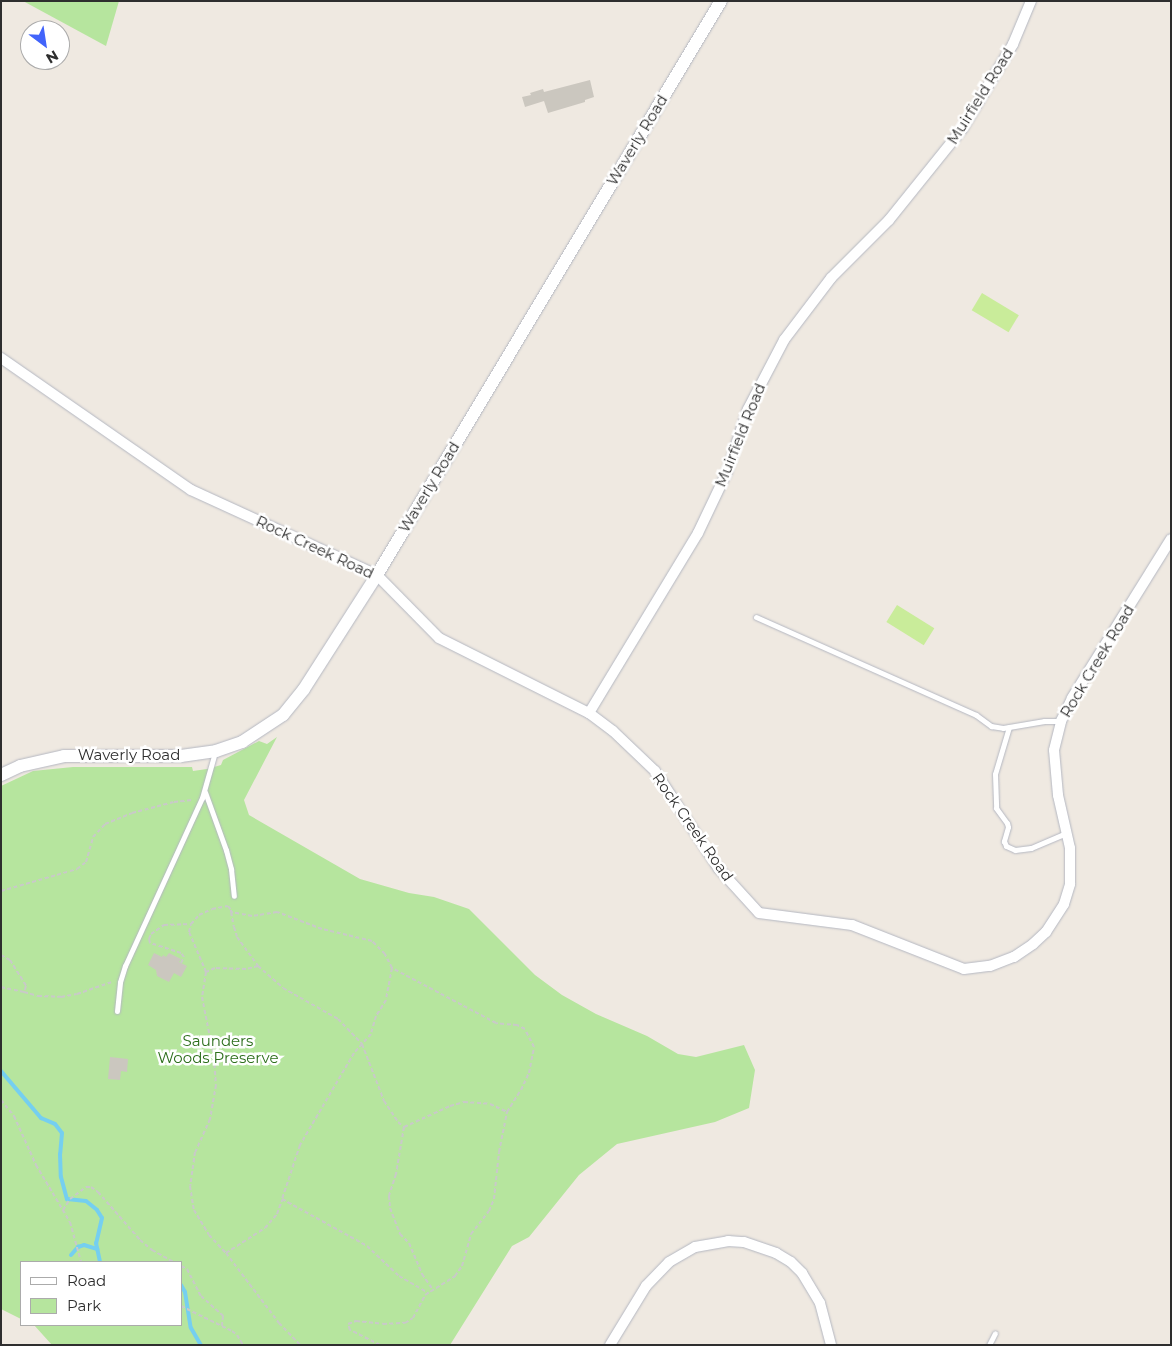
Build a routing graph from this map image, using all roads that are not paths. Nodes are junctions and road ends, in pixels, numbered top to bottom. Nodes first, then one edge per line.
1 (721, 1) edge
2 (1031, 1) edge
3 (1, 358) edge
4 (1171, 539) edge
5 (376, 575) junction
6 (756, 617) dead end
7 (589, 714) junction
8 (1061, 721) junction
9 (1009, 727) junction
10 (216, 751) junction
11 (1, 775) edge
12 (205, 792) junction
13 (1066, 833) junction
14 (234, 896) dead end
15 (117, 1012) dead end
16 (995, 1333) dead end
17 (610, 1345) edge
18 (831, 1345) edge
19 (989, 1345) edge

1 - 5 street, Waverly Road
2 - 7 street, Muirfield Road
3 - 5 street, Rock Creek Road
4 - 8 street, Rock Creek Road
5 - 7 street, Rock Creek Road
5 - 10 street, Waverly Road
6 - 9 lane
7 - 13 street, Rock Creek Road
8 - 9 lane
8 - 13 street, Rock Creek Road
9 - 13 lane
10 - 11 street, Waverly Road
10 - 12 lane
12 - 14 lane
12 - 15 lane
16 - 19 lane
17 - 18 street

